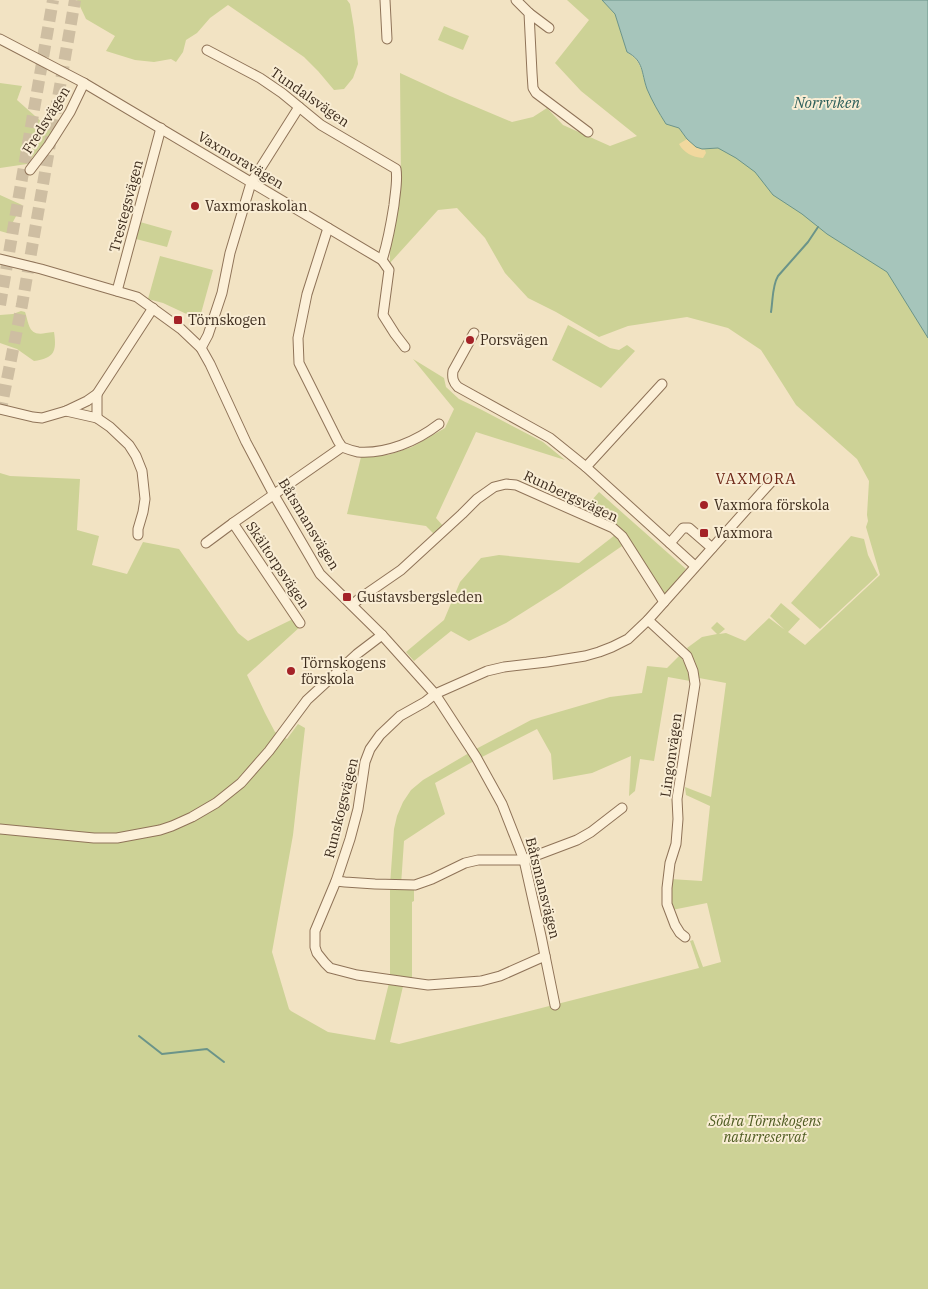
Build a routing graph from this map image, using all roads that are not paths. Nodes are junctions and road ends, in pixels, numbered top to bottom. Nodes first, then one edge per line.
1 (385, 0) edge
2 (516, 0) edge
3 (528, 13) junction
4 (549, 28) dead end
5 (0, 39) edge
6 (387, 39) dead end
7 (207, 50) dead end
8 (84, 83) junction
9 (299, 107) junction
10 (161, 128) junction
11 (588, 132) dead end
12 (30, 170) dead end
13 (252, 183) junction
14 (328, 228) junction
15 (0, 259) edge
16 (382, 260) junction
17 (117, 290) junction
18 (153, 308) junction
19 (474, 333) dead end
20 (405, 347) dead end
21 (201, 348) junction
22 (662, 384) dead end
23 (97, 394) junction
24 (0, 409) edge
25 (66, 411) junction
26 (97, 418) junction
27 (440, 424) dead end
28 (342, 448) junction
29 (586, 467) junction
30 (771, 482) dead end
31 (274, 495) junction
32 (233, 524) junction
33 (138, 535) dead end
34 (206, 543) dead end
35 (670, 543) junction
36 (712, 548) junction
37 (695, 566) junction
38 (664, 602) junction
39 (352, 605) junction
40 (648, 620) junction
41 (300, 623) dead end
42 (382, 635) junction
43 (435, 694) junction
44 (622, 808) dead end
45 (0, 829) edge
46 (524, 860) junction
47 (336, 881) junction
48 (685, 937) dead end
49 (546, 956) junction
50 (554, 1005) dead end

1 - 6 street
2 - 3 street
3 - 4 street
3 - 11 street
5 - 8 street, Vaxmoravägen
7 - 9 street, Tundalsvägen
8 - 10 street, Vaxmoravägen
8 - 12 street, Fredsvägen
9 - 13 street
9 - 16 street, Tundalsvägen
10 - 13 street, Vaxmoravägen
10 - 17 street, Trestegsvägen
13 - 14 street, Vaxmoravägen
13 - 21 street
14 - 16 street, Vaxmoravägen
14 - 28 street
15 - 17 street, Båtsmansvägen
16 - 20 street
17 - 18 street, Båtsmansvägen
18 - 21 street, Båtsmansvägen
18 - 23 street
19 - 29 street
21 - 31 street, Båtsmansvägen
22 - 29 street
23 - 25 street
23 - 26 street
24 - 25 street
25 - 26 street
26 - 33 street
27 - 28 street
28 - 31 street, Skältorpsvägen
29 - 35 street
30 - 36 street
31 - 32 street, Skältorpsvägen
31 - 39 street, Båtsmansvägen
32 - 34 street, Skältorpsvägen
32 - 41 street, Skältorpsvägen
35 - 36 street
35 - 37 street
36 - 37 street
37 - 38 street, Runskogsvägen
38 - 39 street, Runbergsvägen
38 - 40 street, Runskogsvägen
39 - 42 street, Båtsmansvägen
40 - 43 street, Runskogsvägen
40 - 48 street, Lingonvägen
42 - 43 street, Båtsmansvägen
42 - 45 street
43 - 46 street, Båtsmansvägen
43 - 47 street, Runskogsvägen
44 - 46 street
46 - 47 street
46 - 49 street, Båtsmansvägen
47 - 49 street, Runskogsvägen
49 - 50 street, Båtsmansvägen

